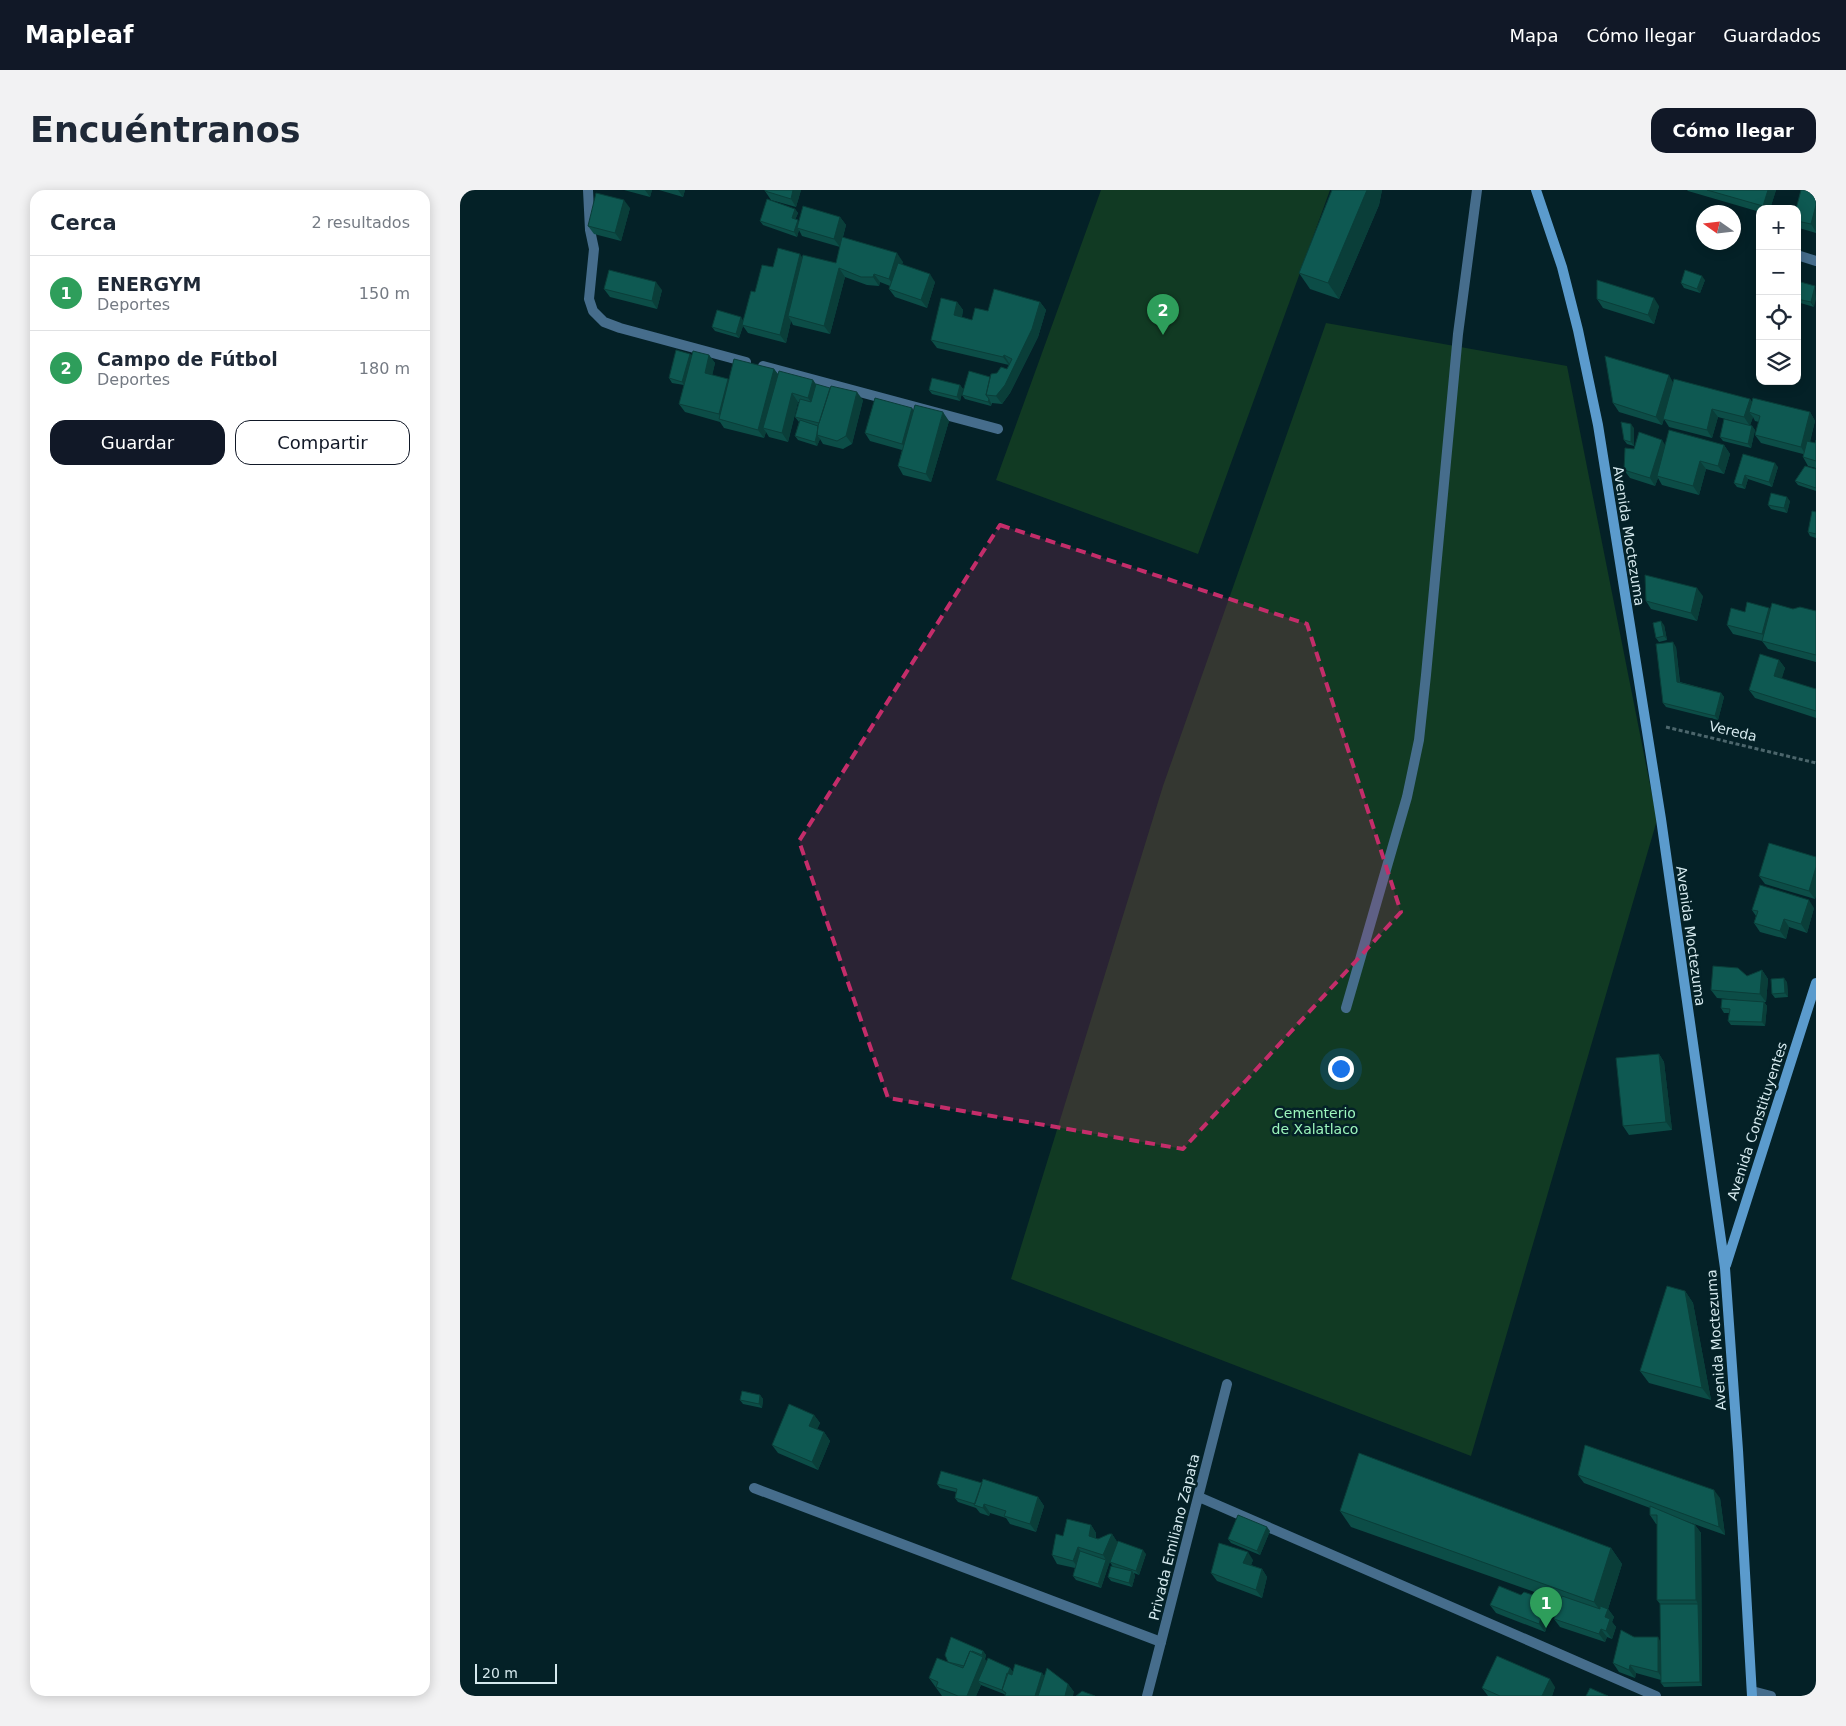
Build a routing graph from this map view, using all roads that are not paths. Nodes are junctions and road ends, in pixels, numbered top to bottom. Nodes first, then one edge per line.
1 (588, 190) edge
2 (1478, 190) edge
3 (1536, 190) edge
4 (1801, 256) edge
5 (1816, 261) edge
6 (998, 428) dead end
7 (1816, 983) edge
8 (1346, 1008) dead end
9 (1725, 1268) junction
10 (1227, 1384) dead end
11 (754, 1488) dead end
12 (1199, 1496) junction
13 (1161, 1642) junction
14 (1752, 1694) edge
15 (1147, 1696) edge
16 (1656, 1696) edge
17 (1771, 1696) edge

1 - 6 street
2 - 8 street
3 - 9 main road, Avenida Moctezuma
4 - 5 street
7 - 9 main road, Avenida Constituyentes
9 - 14 main road, Avenida Moctezuma
10 - 12 street, Privada Emiliano Zapata
11 - 13 street
12 - 13 street, Privada Emiliano Zapata
12 - 16 street
13 - 15 street, Privada Emiliano Zapata
14 - 17 street

